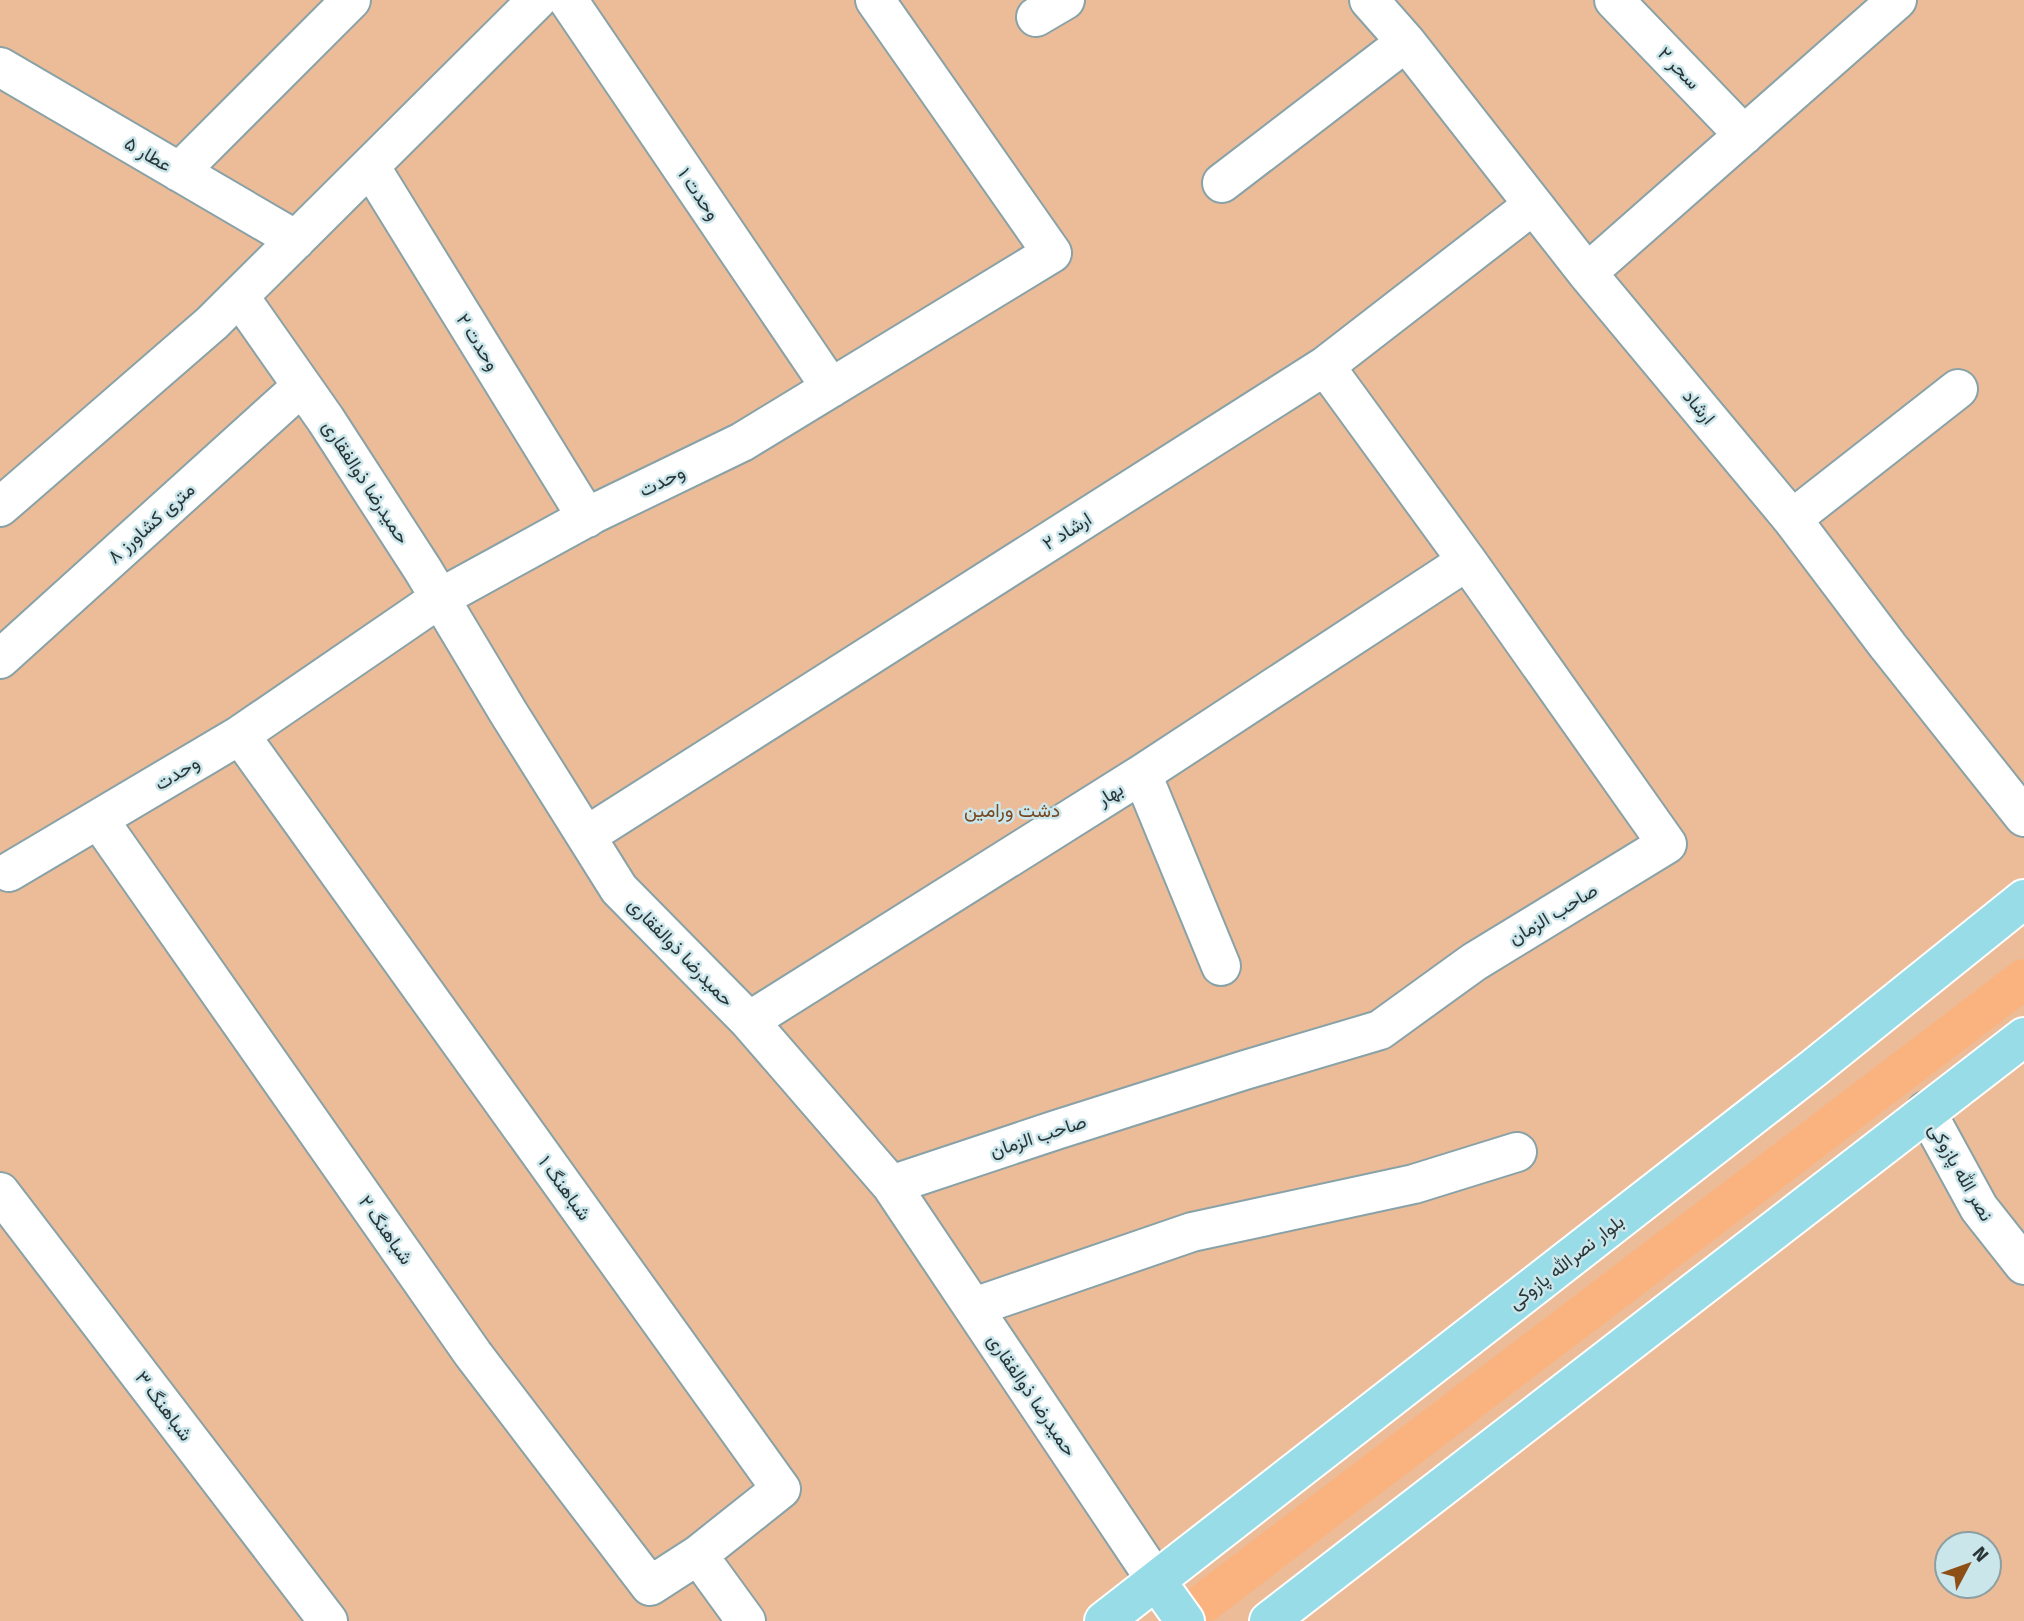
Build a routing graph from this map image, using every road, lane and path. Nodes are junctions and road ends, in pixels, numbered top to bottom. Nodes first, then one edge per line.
1 (351, 0) edge
2 (537, 0) edge
3 (568, 0) edge
4 (875, 0) edge
5 (1368, 0) edge
6 (1614, 0) edge
7 (1880, 5) edge
8 (1406, 42) junction
9 (0, 67) edge
10 (1744, 135) junction
11 (370, 166) junction
12 (179, 172) junction
13 (1222, 183) dead end
14 (1533, 205) junction
15 (296, 240) junction
16 (1587, 273) junction
17 (239, 296) junction
18 (1325, 366) junction
19 (302, 386) junction
20 (831, 388) junction
21 (1958, 389) dead end
22 (0, 507) edge
23 (587, 518) junction
24 (1792, 519) junction
25 (1467, 561) junction
26 (440, 598) junction
27 (0, 659) edge
28 (240, 735) junction
29 (1142, 774) junction
30 (2024, 817) edge
31 (99, 820) junction
32 (586, 836) junction
33 (9, 872) dead end
34 (2024, 899) edge
35 (1221, 966) dead end
36 (749, 1021) junction
37 (2024, 1037) edge
38 (1926, 1111) junction
39 (1517, 1152) dead end
40 (891, 1185) junction
41 (0, 1192) edge
42 (2024, 1265) edge
43 (974, 1307) junction
44 (698, 1555) junction
45 (1157, 1582) junction
46 (328, 1621) edge
47 (746, 1621) edge
48 (1104, 1621) edge
49 (1185, 1621) edge
50 (1269, 1621) edge

1 - 12 street
2 - 11 street
3 - 20 street, وحدت ۱
4 - 20 street, وحدت
5 - 8 street, ارشاد
6 - 10 street, سحر ۲
7 - 10 street
8 - 13 street
8 - 14 street, ارشاد
9 - 12 street, عطار ۵
10 - 16 street
11 - 15 street
11 - 23 street, وحدت ۲
12 - 15 street, عطار ۵
14 - 16 street, ارشاد
14 - 18 street, ارشاد ۲
15 - 17 street
16 - 24 street, ارشاد
17 - 19 street, حمیدرضا ذوالفقاری
17 - 22 street
18 - 25 street, صاحب الزمان
18 - 32 street, ارشاد ۲
19 - 26 street, حمیدرضا ذوالفقاری
19 - 27 street, ۸ متری کشاورز
20 - 23 street, وحدت
21 - 24 street
23 - 26 street, وحدت
24 - 30 street, ارشاد
25 - 29 street, بهار
25 - 40 street, صاحب الزمان
26 - 28 street, وحدت
26 - 32 street, حمیدرضا ذوالفقاری
28 - 31 street, وحدت
28 - 44 street, شباهنگ ۱
29 - 35 street
29 - 36 street, بهار
31 - 33 street, وحدت
31 - 44 street, شباهنگ ۲
32 - 36 street, حمیدرضا ذوالفقاری
34 - 45 main road, بلوار نصرالله پازوکی
36 - 40 street, حمیدرضا ذوالفقاری
37 - 38 main road
38 - 42 street, نصر الله پازوکی
38 - 50 main road
39 - 43 street
40 - 43 street, حمیدرضا ذوالفقاری
41 - 46 street, شباهنگ ۳
43 - 45 street, حمیدرضا ذوالفقاری
44 - 47 street
45 - 48 main road, بلوار نصرالله پازوکی
45 - 49 main road

